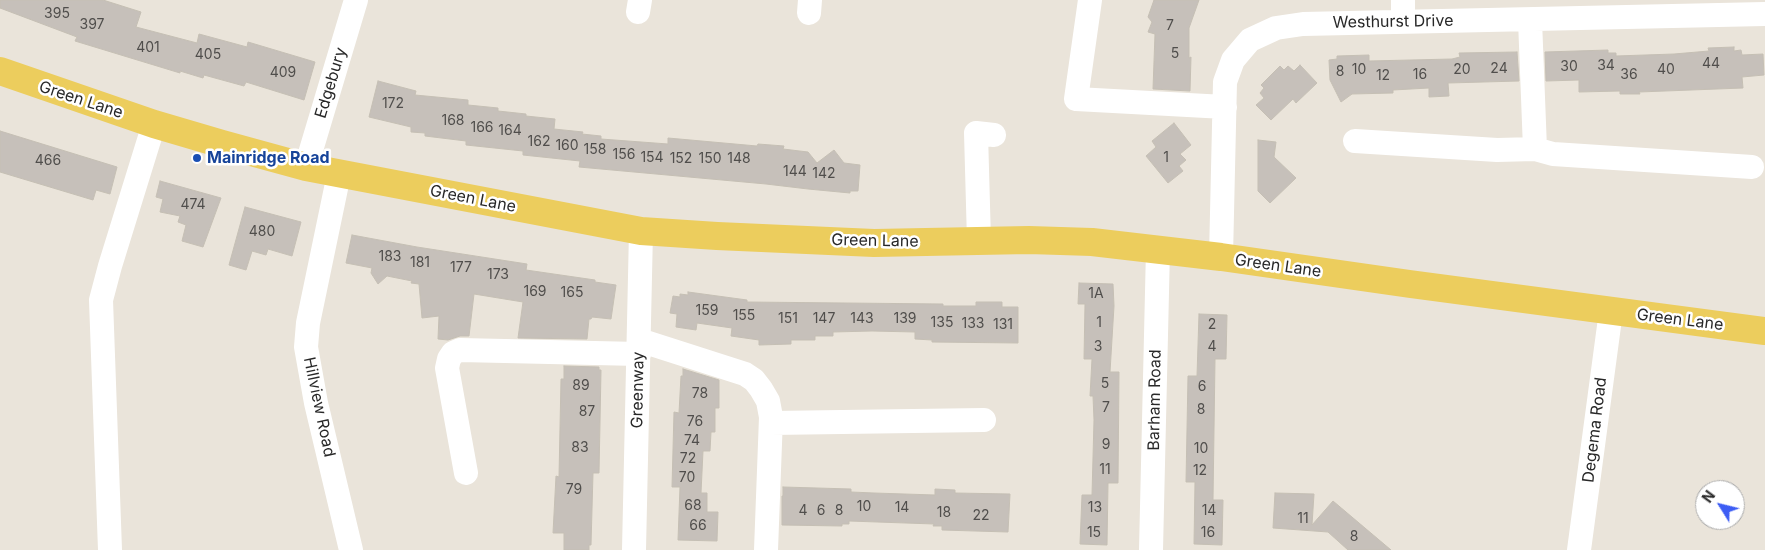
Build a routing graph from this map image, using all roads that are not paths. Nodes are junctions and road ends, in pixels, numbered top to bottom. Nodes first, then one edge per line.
1 (356, 0) edge
2 (1090, 0) edge
3 (1651, 8) edge
4 (1403, 11) edge
5 (1765, 14) edge
6 (1530, 20) junction
7 (0, 72) edge
8 (1225, 107) junction
9 (154, 124) junction
10 (978, 133) dead end
11 (1356, 141) dead end
12 (1535, 149) junction
13 (306, 166) junction
14 (1752, 166) dead end
15 (339, 174) junction
16 (641, 230) junction
17 (979, 241) junction
18 (1158, 249) junction
19 (1221, 257) junction
20 (1611, 311) junction
21 (1765, 331) edge
22 (639, 347) junction
23 (984, 420) dead end
24 (771, 423) junction
25 (466, 472) dead end
26 (110, 550) edge
27 (351, 550) edge
28 (634, 550) edge
29 (766, 550) edge
30 (1151, 550) edge
31 (1580, 550) edge

1 - 13 street, Edgebury
2 - 8 street
3 - 5 street, Westhurst Drive
3 - 6 street, Westhurst Drive
4 - 6 street, Westhurst Drive
4 - 8 street, Westhurst Drive
6 - 12 street
7 - 9 main road, Green Lane
8 - 19 street, Westhurst Drive
9 - 13 main road, Green Lane
9 - 26 street
10 - 17 street
11 - 12 street
12 - 14 street
13 - 15 main road, Green Lane
15 - 16 main road, Green Lane
15 - 27 street, Hillview Road
16 - 17 main road, Green Lane
16 - 22 street, Greenway
17 - 18 main road, Green Lane
18 - 19 main road, Green Lane
18 - 30 street, Barham Road
19 - 20 main road, Green Lane
20 - 21 main road, Green Lane
20 - 31 street, Degema Road
22 - 24 street
22 - 25 street
22 - 28 street, Greenway
23 - 24 street
24 - 29 street

